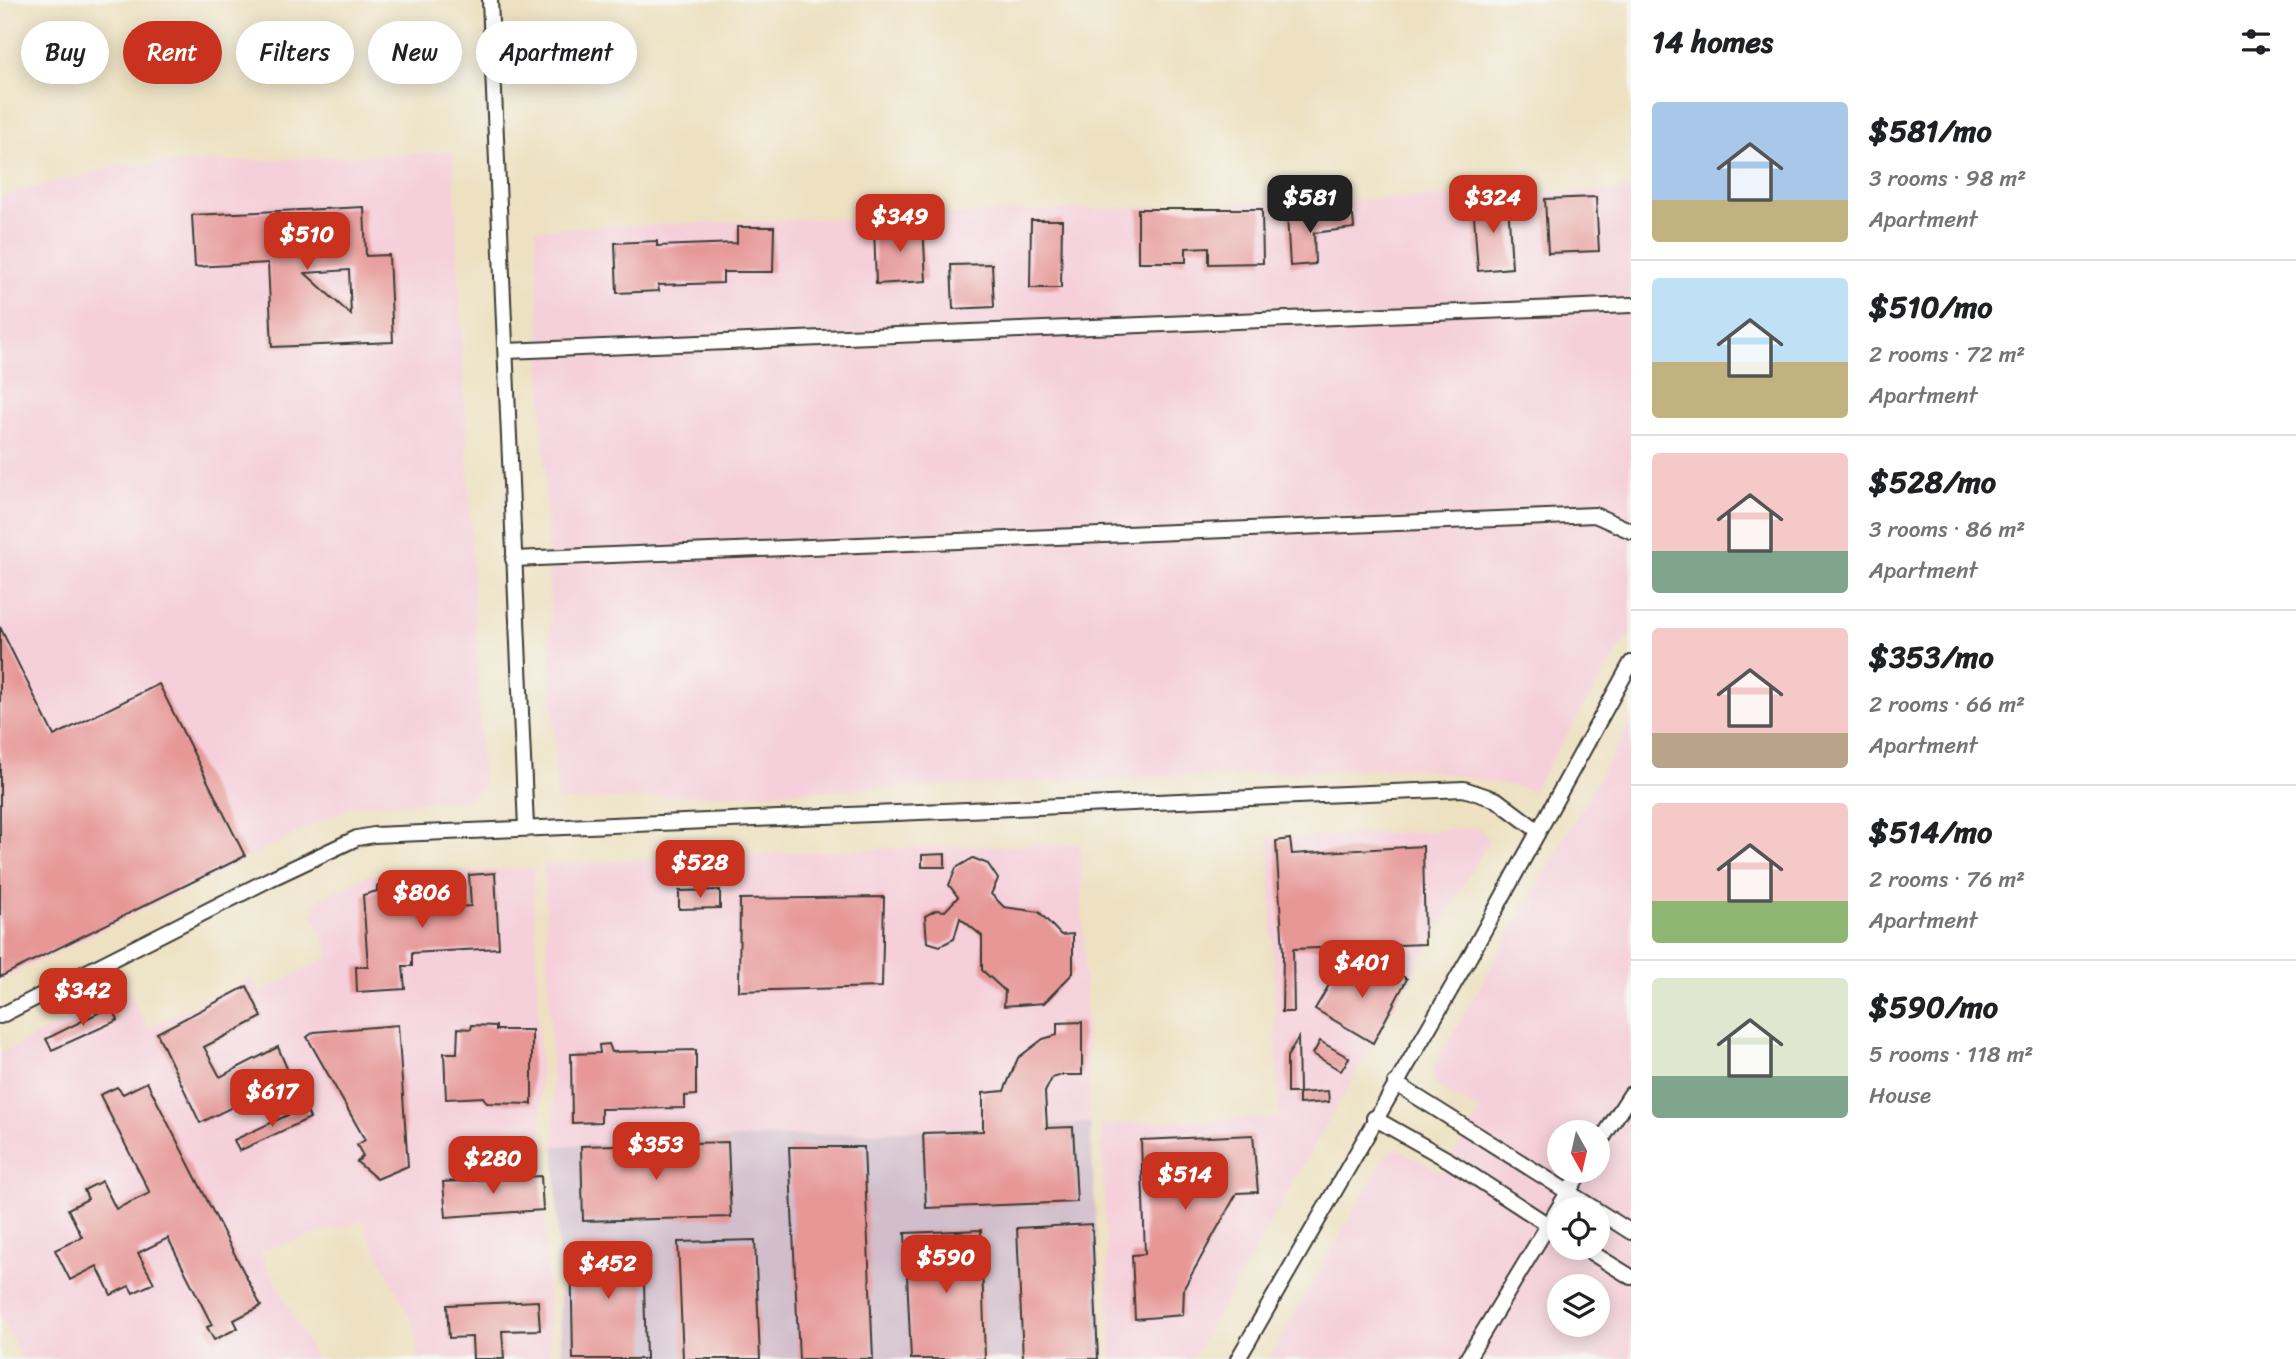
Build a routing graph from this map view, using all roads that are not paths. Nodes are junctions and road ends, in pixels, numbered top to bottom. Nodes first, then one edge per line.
1 (490, 0) edge
2 (1631, 304) edge
3 (506, 351) junction
4 (1631, 531) edge
5 (513, 559) junction
6 (1631, 663) edge
7 (526, 827) junction
8 (1537, 830) junction
9 (0, 1016) edge
10 (1395, 1083) junction
11 (1631, 1094) edge
12 (1374, 1118) junction
13 (1610, 1126) edge
14 (1573, 1183) edge
15 (1567, 1191) junction
16 (1565, 1197) edge
17 (1576, 1197) edge
18 (1610, 1219) edge
19 (1547, 1224) edge
20 (1631, 1232) edge
21 (1547, 1239) edge
22 (1603, 1260) edge
23 (1631, 1277) edge
24 (1238, 1359) edge
25 (1467, 1359) edge

1 - 3 street
2 - 3 street
3 - 5 street
4 - 5 street
5 - 7 street
6 - 8 street
7 - 8 street
7 - 9 street
8 - 10 street
10 - 12 street
10 - 15 street
11 - 13 street
12 - 19 street
12 - 24 street
14 - 15 street
15 - 16 street
15 - 17 street
18 - 20 street
21 - 25 street
22 - 23 street

